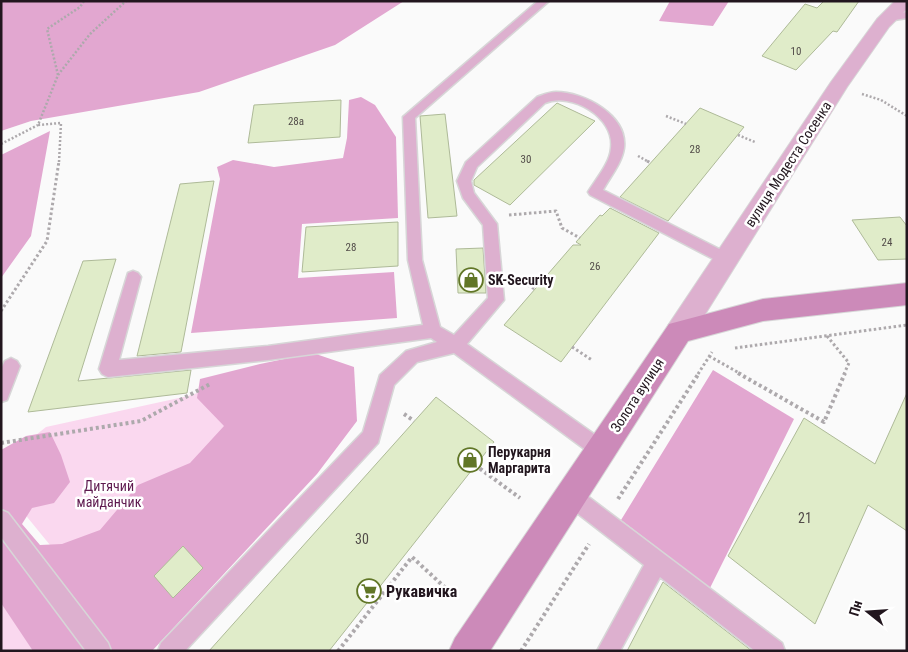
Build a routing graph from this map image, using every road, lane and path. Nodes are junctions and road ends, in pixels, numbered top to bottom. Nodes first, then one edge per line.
1 (84, 1) edge
2 (126, 1) edge
3 (544, 1) edge
4 (905, 1) edge
5 (897, 16) edge
6 (58, 74) junction
7 (838, 86) junction
8 (666, 116) dead end
9 (907, 116) edge
10 (38, 124) junction
11 (686, 124) dead end
12 (738, 135) dead end
13 (755, 142) dead end
14 (1, 144) edge
15 (468, 194) junction
16 (580, 238) dead end
17 (726, 259) junction
18 (133, 277) dead end
19 (516, 278) dead end
20 (535, 289) dead end
21 (907, 294) edge
22 (1, 311) edge
23 (907, 325) edge
24 (433, 331) junction
25 (678, 332) junction
26 (827, 336) junction
27 (456, 345) junction
28 (572, 347) dead end
29 (732, 348) dead end
30 (722, 350) dead end
31 (709, 356) junction
32 (592, 360) dead end
33 (12, 366) dead end
34 (217, 380) dead end
35 (1, 394) edge
36 (398, 409) dead end
37 (414, 421) dead end
38 (1, 443) edge
39 (601, 450) junction
40 (475, 465) dead end
41 (571, 496) junction
42 (520, 498) dead end
43 (1, 520) edge
44 (604, 521) junction
45 (657, 562) junction
46 (452, 593) dead end
47 (372, 596) dead end
48 (377, 600) junction
49 (100, 651) edge
50 (169, 651) edge
51 (338, 651) edge
52 (468, 651) edge
53 (521, 651) edge
54 (608, 651) edge
55 (774, 651) edge

1 - 6 path
2 - 6 path
3 - 24 lane
4 - 5 street, вулиця Модеста Сосенка
5 - 7 street, вулиця Модеста Сосенка
6 - 10 path
7 - 9 path
7 - 17 street, вулиця Модеста Сосенка
8 - 11 path
10 - 14 path
10 - 22 path
12 - 13 path
15 - 16 path
15 - 17 lane
15 - 27 lane
17 - 25 street, вулиця Модеста Сосенка
18 - 24 lane
19 - 20 path
21 - 25 street
23 - 26 path
24 - 27 lane
25 - 39 street, Золота вулиця
26 - 29 path
26 - 31 path
27 - 39 lane
27 - 50 lane
28 - 32 path
30 - 31 path
31 - 44 path
33 - 35 lane
34 - 38 path
36 - 37 path
39 - 41 street, Золота вулиця
40 - 42 path
41 - 44 lane
41 - 52 street, Золота вулиця
43 - 49 lane
44 - 45 lane
44 - 53 path
45 - 54 lane
45 - 55 lane
46 - 48 path
47 - 48 path
48 - 51 path

